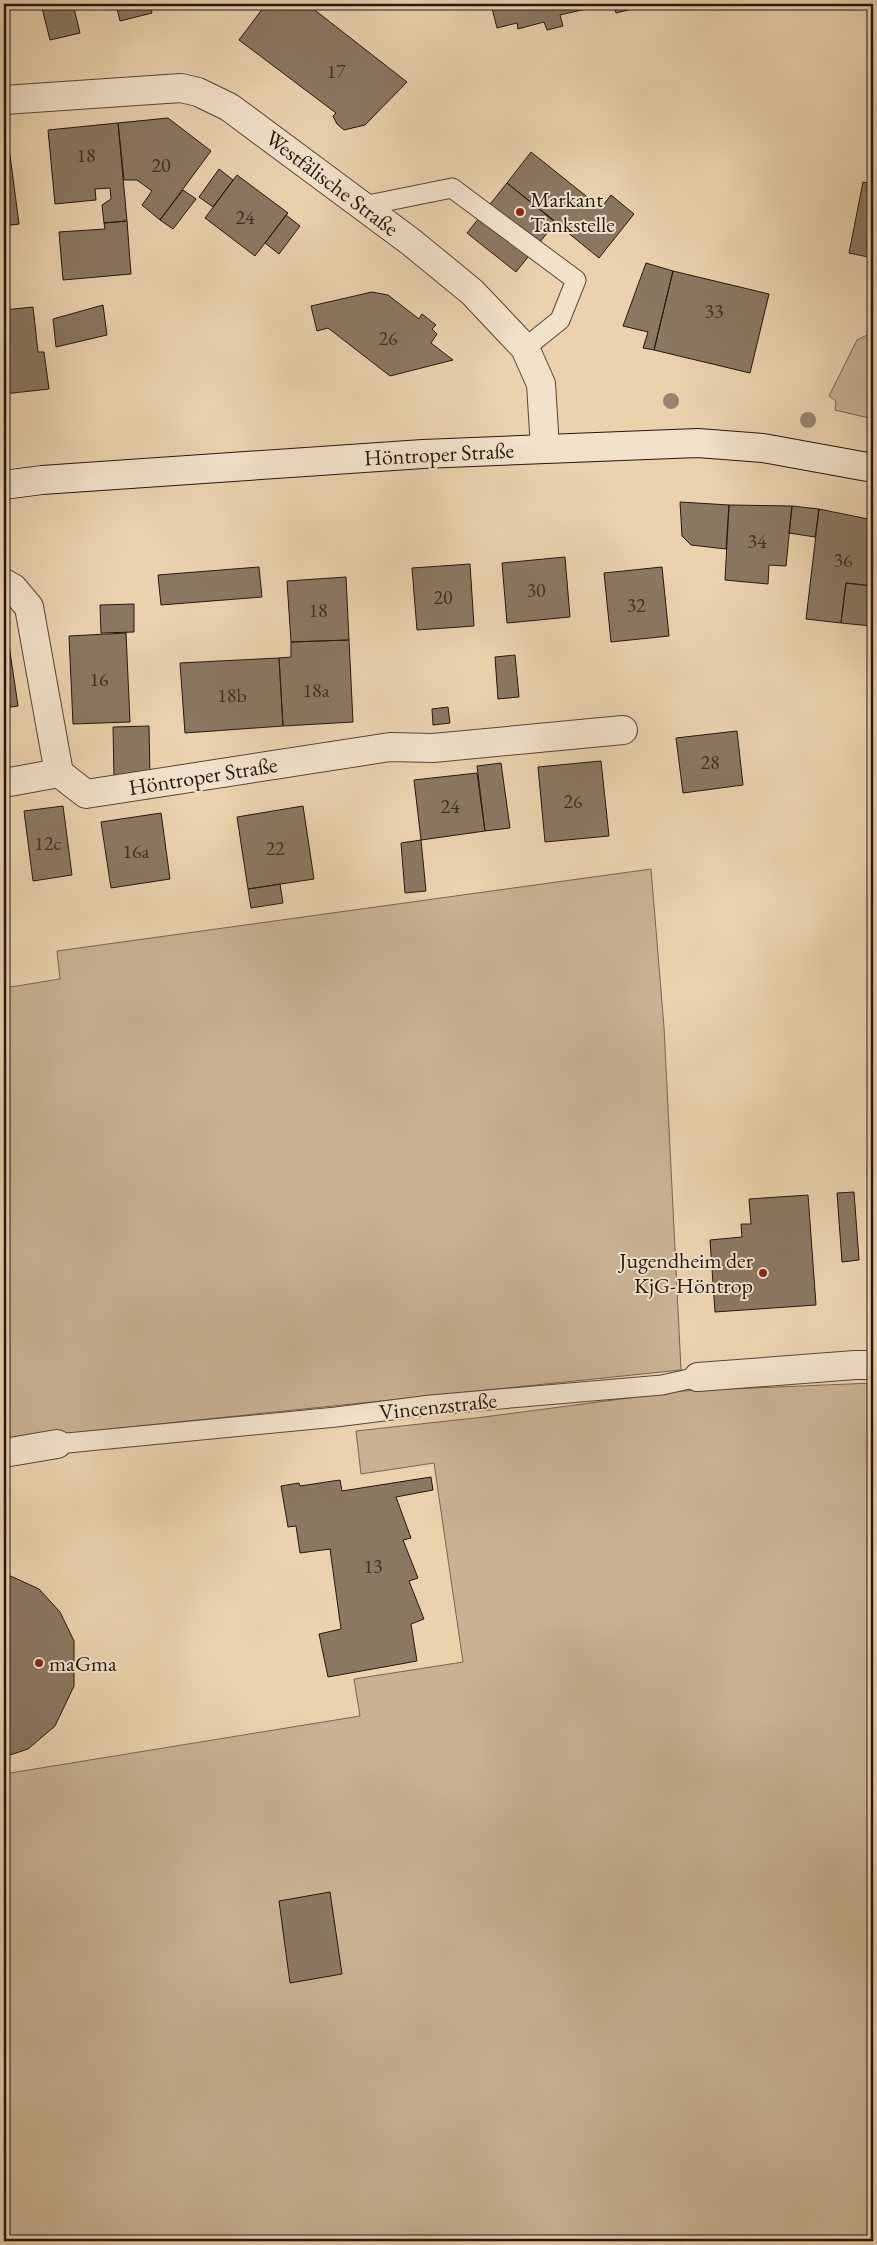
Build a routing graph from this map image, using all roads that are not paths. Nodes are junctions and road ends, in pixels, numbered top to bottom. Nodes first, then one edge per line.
1 (4, 100) edge
2 (363, 206) junction
3 (525, 348) junction
4 (545, 448) junction
5 (873, 468) edge
6 (4, 485) edge
7 (4, 583) edge
8 (623, 730) dead end
9 (59, 773) junction
10 (4, 783) edge
11 (873, 1365) edge
12 (698, 1377) joint
13 (57, 1444) joint
14 (4, 1453) edge

1 - 2 street, Westfälische Straße
2 - 3 street, Westfälische Straße
2 - 3 lane
3 - 4 street, Westfälische Straße
4 - 5 street, Höntroper Straße
4 - 6 street, Höntroper Straße
7 - 9 street
8 - 9 street, Höntroper Straße
9 - 10 street
11 - 12 street, Vincenzstraße
12 - 13 lane, Vincenzstraße
13 - 14 street, Vincenzstraße

